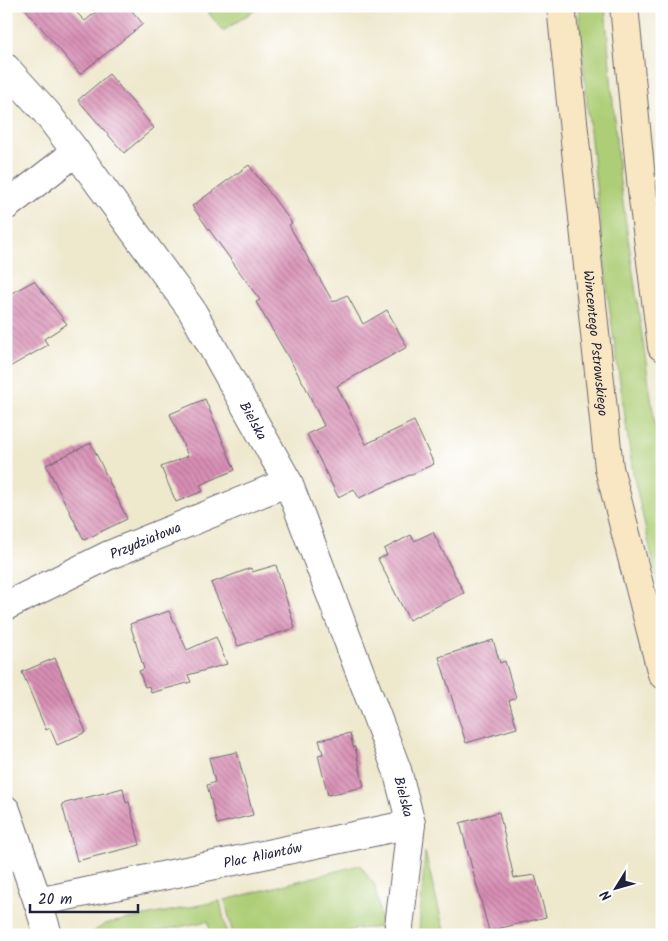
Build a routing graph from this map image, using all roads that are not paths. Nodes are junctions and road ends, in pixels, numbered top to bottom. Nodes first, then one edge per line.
1 (561, 6) edge
2 (624, 6) edge
3 (6, 68) edge
4 (76, 152) junction
5 (6, 206) edge
6 (662, 347) edge
7 (288, 482) junction
8 (6, 606) edge
9 (662, 674) edge
10 (6, 810) edge
11 (411, 824) junction
12 (38, 902) junction
13 (48, 935) edge
14 (398, 935) edge

1 - 9 main road, Wincentego Pstrowskiego
2 - 6 main road
3 - 4 street, Bielska
4 - 5 street
4 - 7 street, Bielska
7 - 8 street, Przydziałowa
7 - 11 street, Bielska
10 - 12 street
11 - 12 street, Plac Aliantów
11 - 14 street
12 - 13 street

